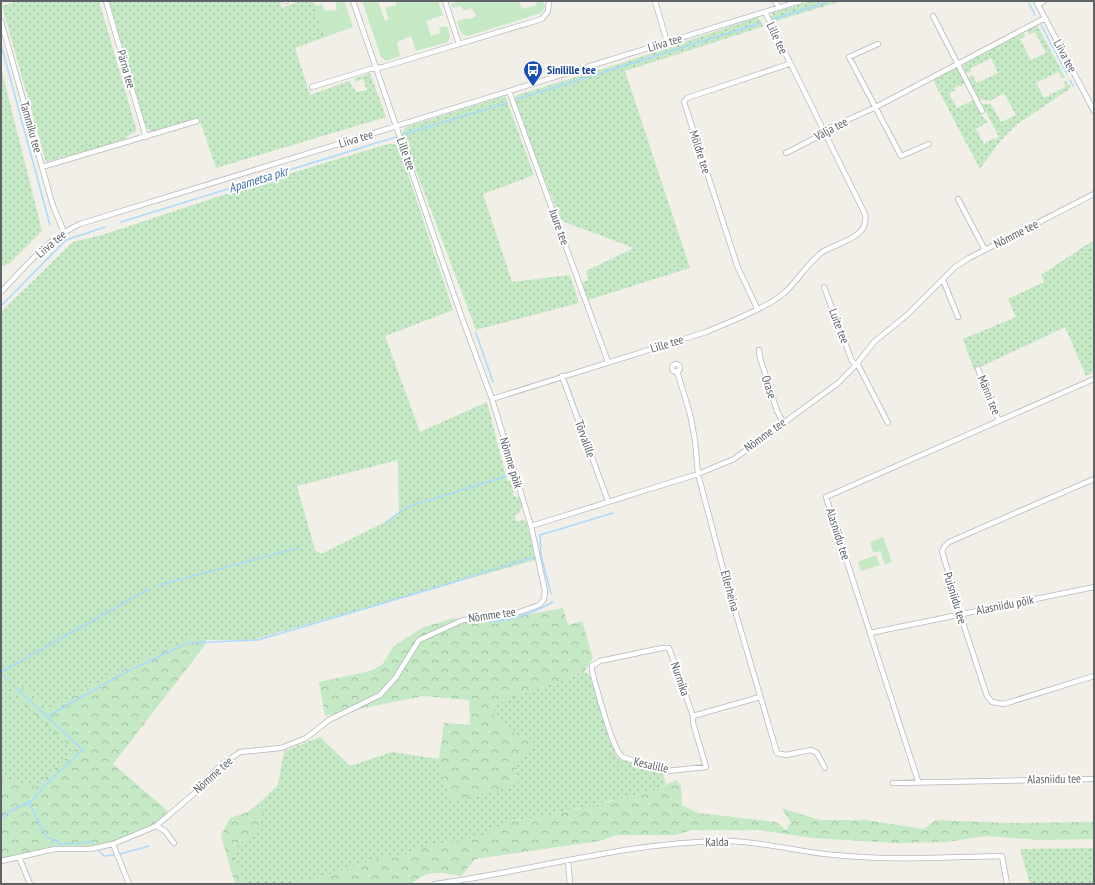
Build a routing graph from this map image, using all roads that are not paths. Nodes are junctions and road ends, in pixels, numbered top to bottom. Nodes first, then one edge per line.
1 (106, 1) edge
2 (353, 1) edge
3 (445, 1) edge
4 (549, 1) edge
5 (655, 1) edge
6 (776, 1) edge
7 (800, 1) edge
8 (1044, 1) edge
9 (1037, 3) edge
10 (779, 8) junction
11 (765, 12) junction
12 (933, 16) dead end
13 (1045, 18) junction
14 (1, 21) edge
15 (667, 42) junction
16 (459, 44) junction
17 (878, 44) dead end
18 (789, 64) junction
19 (959, 64) junction
20 (376, 68) junction
21 (312, 87) dead end
22 (509, 91) junction
23 (876, 107) junction
24 (982, 111) dead end
25 (1094, 111) edge
26 (197, 121) dead end
27 (396, 127) junction
28 (824, 132) junction
29 (146, 137) junction
30 (929, 144) dead end
31 (786, 153) dead end
32 (42, 167) junction
33 (1094, 194) edge
34 (958, 199) dead end
35 (64, 232) junction
36 (984, 250) junction
37 (943, 280) junction
38 (824, 287) dead end
39 (1, 292) edge
40 (757, 308) junction
41 (958, 317) dead end
42 (759, 350) dead end
43 (608, 362) junction
44 (856, 364) junction
45 (978, 369) dead end
46 (677, 372) dead end
47 (562, 376) junction
48 (1094, 379) edge
49 (492, 399) junction
50 (999, 421) junction
51 (783, 422) junction
52 (888, 423) dead end
53 (698, 474) junction
54 (1094, 479) edge
55 (608, 501) junction
56 (531, 526) junction
57 (1094, 587) edge
58 (960, 614) junction
59 (870, 633) junction
60 (595, 663) joint
61 (1094, 676) edge
62 (760, 697) junction
63 (693, 716) junction
64 (825, 768) dead end
65 (1094, 779) edge
66 (918, 781) junction
67 (893, 783) dead end
68 (156, 826) junction
69 (174, 842) dead end
70 (113, 844) junction
71 (19, 857) junction
72 (1, 861) edge
73 (568, 861) junction
74 (458, 882) edge
75 (30, 884) edge
76 (129, 884) edge
77 (435, 884) edge
78 (570, 884) edge
79 (1007, 884) edge

1 - 29 street, Pärna tee
2 - 20 street, Lille tee
3 - 16 street
4 - 16 street
5 - 15 street
6 - 10 street
7 - 10 street, Liiva tee
8 - 9 street
9 - 13 street, Liiva tee
10 - 11 street, Liiva tee
11 - 15 street, Liiva tee
11 - 18 street, Lille tee
12 - 19 street
13 - 19 street, Välja tee
13 - 25 street, Liiva tee
14 - 32 street, Tammiku tee
15 - 22 street, Liiva tee
16 - 20 street
17 - 23 street
18 - 28 street, Lille tee
18 - 40 street, Möldre tee
19 - 23 street, Välja tee
19 - 24 street
20 - 21 street
20 - 27 street, Lille tee
22 - 27 street, Liiva tee
22 - 43 street, Juure tee
23 - 28 street, Välja tee
23 - 30 street
26 - 29 street
27 - 35 street, Liiva tee
27 - 49 street, Lille tee
28 - 31 street, Välja tee
28 - 40 street, Lille tee
29 - 32 street
32 - 35 street, Tammiku tee
33 - 36 street, Nõmme tee
34 - 36 street
35 - 39 street, Liiva tee
36 - 37 street, Nõmme tee
37 - 41 street
37 - 44 street, Nõmme tee
38 - 44 street, Luite tee
40 - 43 street, Lille tee
42 - 51 street, Orase
43 - 47 street, Lille tee
44 - 51 street, Nõmme tee
44 - 52 street
45 - 50 street, Männi tee
46 - 53 street, Ellerheina
47 - 49 street, Lille tee
47 - 55 street, Tõrvalille
48 - 50 street, Alasniidu tee
49 - 56 street, Nõmme põik
50 - 59 street, Alasniidu tee
51 - 53 street, Nõmme tee
53 - 55 street, Nõmme tee
53 - 62 street, Ellerheina
54 - 58 street, Puisniidu tee
55 - 56 street, Nõmme tee
56 - 68 street, Nõmme tee
57 - 58 street, Alasniidu põik
58 - 59 street, Alasniidu põik
58 - 61 street, Puisniidu tee
59 - 66 street, Alasniidu tee
60 - 63 street, Nurmika
60 - 63 street, Kesalille
62 - 63 street
62 - 64 street, Ellerheina
65 - 66 street, Alasniidu tee
66 - 67 street, Alasniidu tee
68 - 69 street
68 - 70 street, Nõmme tee
70 - 71 street, Nõmme tee
70 - 76 street
71 - 72 street, Nõmme tee
71 - 75 street
73 - 74 street, Kalda
73 - 78 street
73 - 79 street, Kalda
74 - 77 street, Kalda

